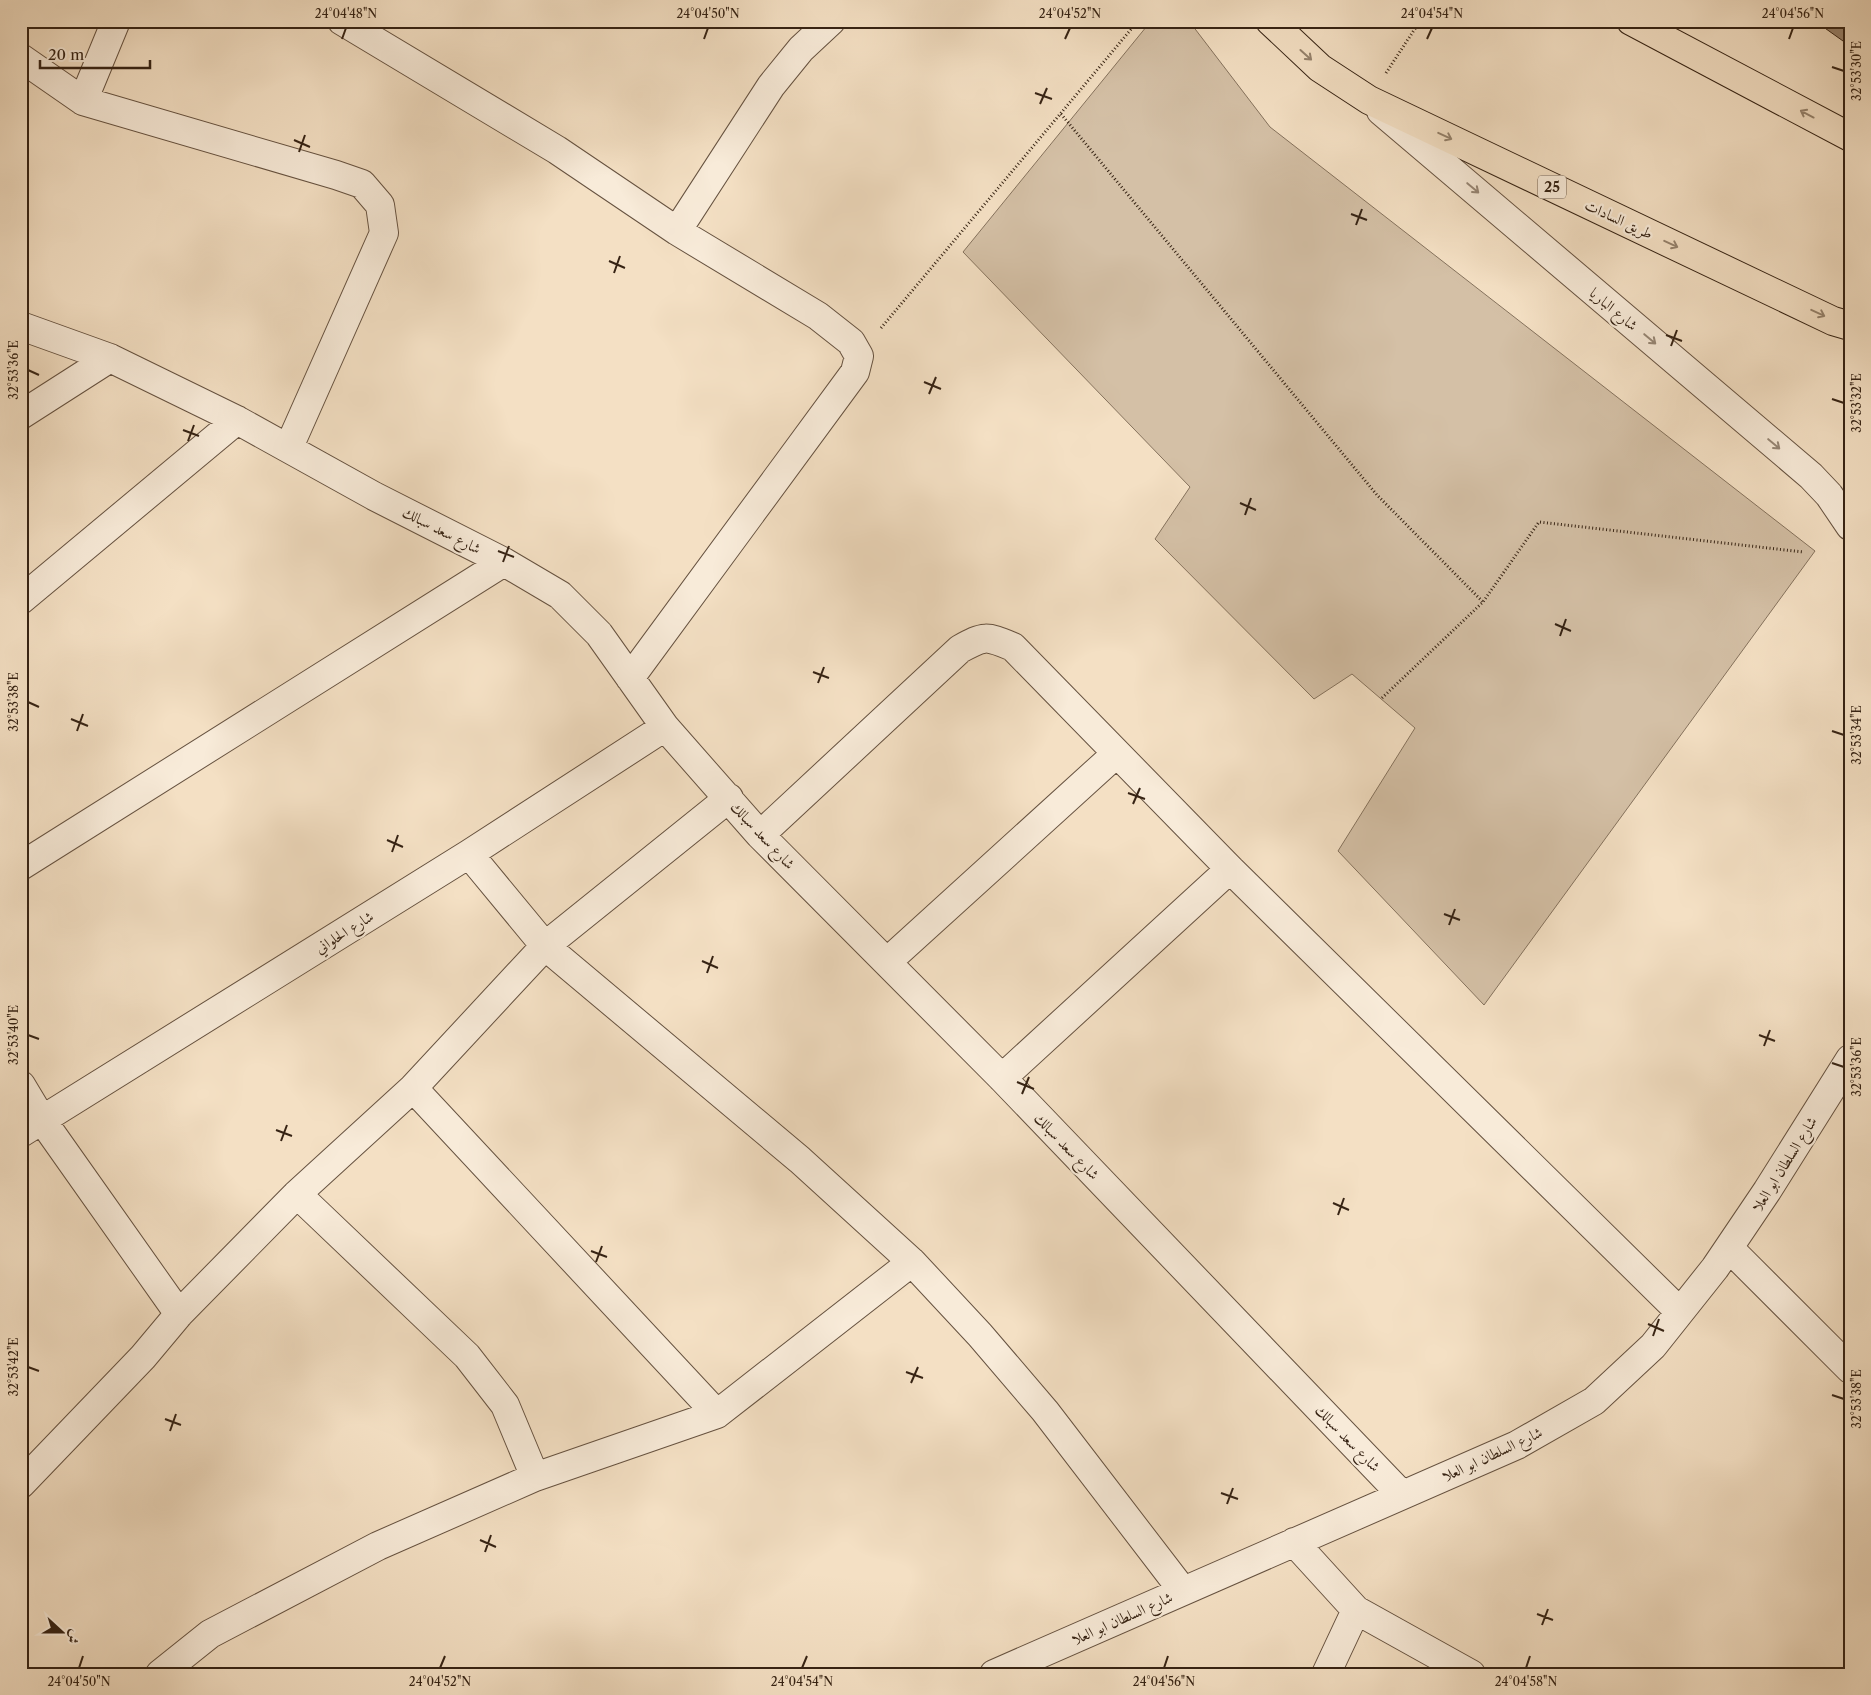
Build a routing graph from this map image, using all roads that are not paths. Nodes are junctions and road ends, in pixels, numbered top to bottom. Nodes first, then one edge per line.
1 (116, 21) edge
2 (342, 21) edge
3 (831, 21) edge
4 (1631, 21) edge
5 (1275, 24) edge
6 (21, 58) edge
7 (1369, 100) junction
8 (83, 101) junction
9 (1850, 137) edge
10 (677, 231) junction
11 (21, 326) edge
12 (1850, 326) edge
13 (110, 358) junction
14 (21, 415) edge
15 (237, 420) junction
16 (289, 447) junction
17 (1850, 526) edge
18 (504, 562) junction
19 (21, 600) edge
20 (630, 678) junction
21 (664, 727) junction
22 (1116, 754) junction
23 (729, 798) junction
24 (760, 835) junction
25 (469, 854) junction
26 (21, 866) edge
27 (1230, 869) junction
28 (545, 946) junction
29 (887, 962) junction
30 (1850, 1059) edge
31 (1002, 1078) junction
32 (21, 1085) edge
33 (413, 1088) junction
34 (32, 1127) edge
35 (297, 1194) junction
36 (1729, 1248) junction
37 (912, 1262) junction
38 (1680, 1312) junction
39 (179, 1314) junction
40 (1850, 1369) edge
41 (717, 1414) junction
42 (535, 1476) junction
43 (21, 1484) edge
44 (1402, 1495) junction
45 (1294, 1542) junction
46 (1183, 1591) junction
47 (1356, 1610) junction
48 (160, 1674) edge
49 (994, 1674) edge
50 (1326, 1674) edge
51 (1471, 1674) edge

1 - 8 street
2 - 10 street
3 - 10 street
9 -> 4 main road
5 -> 7 main road, طريق السادات / 25
6 - 8 street
7 -> 12 main road, طريق السادات / 25
7 -> 17 street, شارع الباريا
8 - 16 street
10 - 20 street
11 - 13 street, شارع سعد سبالك
13 - 14 street
13 - 15 street, شارع سعد سبالك
15 - 16 street, شارع سعد سبالك
15 - 19 street
16 - 18 street, شارع سعد سبالك
18 - 20 street, شارع سعد سبالك
18 - 26 street
20 - 21 street, شارع سعد سبالك
21 - 23 street, شارع سعد سبالك
21 - 25 street, شارع الحلواني
22 - 24 street
22 - 27 street
22 - 29 street
23 - 24 street, شارع سعد سبالك
23 - 28 street
24 - 29 street, شارع سعد سبالك
25 - 28 street
25 - 34 street, شارع الحلواني
27 - 31 street
27 - 38 street
28 - 33 street
28 - 37 street
29 - 31 street, شارع سعد سبالك
30 - 36 street, شارع السلطان ابو العلا
31 - 44 street, شارع سعد سبالك
32 - 34 street
33 - 35 street
33 - 41 street
34 - 39 street
35 - 39 street
35 - 42 street
36 - 38 street, شارع السلطان ابو العلا
36 - 40 street
37 - 41 street
37 - 46 street
38 - 44 street, شارع السلطان ابو العلا
39 - 43 street
41 - 42 street
42 - 48 street
44 - 45 street, شارع السلطان ابو العلا
45 - 46 street, شارع السلطان ابو العلا
45 - 47 street
46 - 49 street, شارع السلطان ابو العلا
47 - 50 street
47 - 51 street

